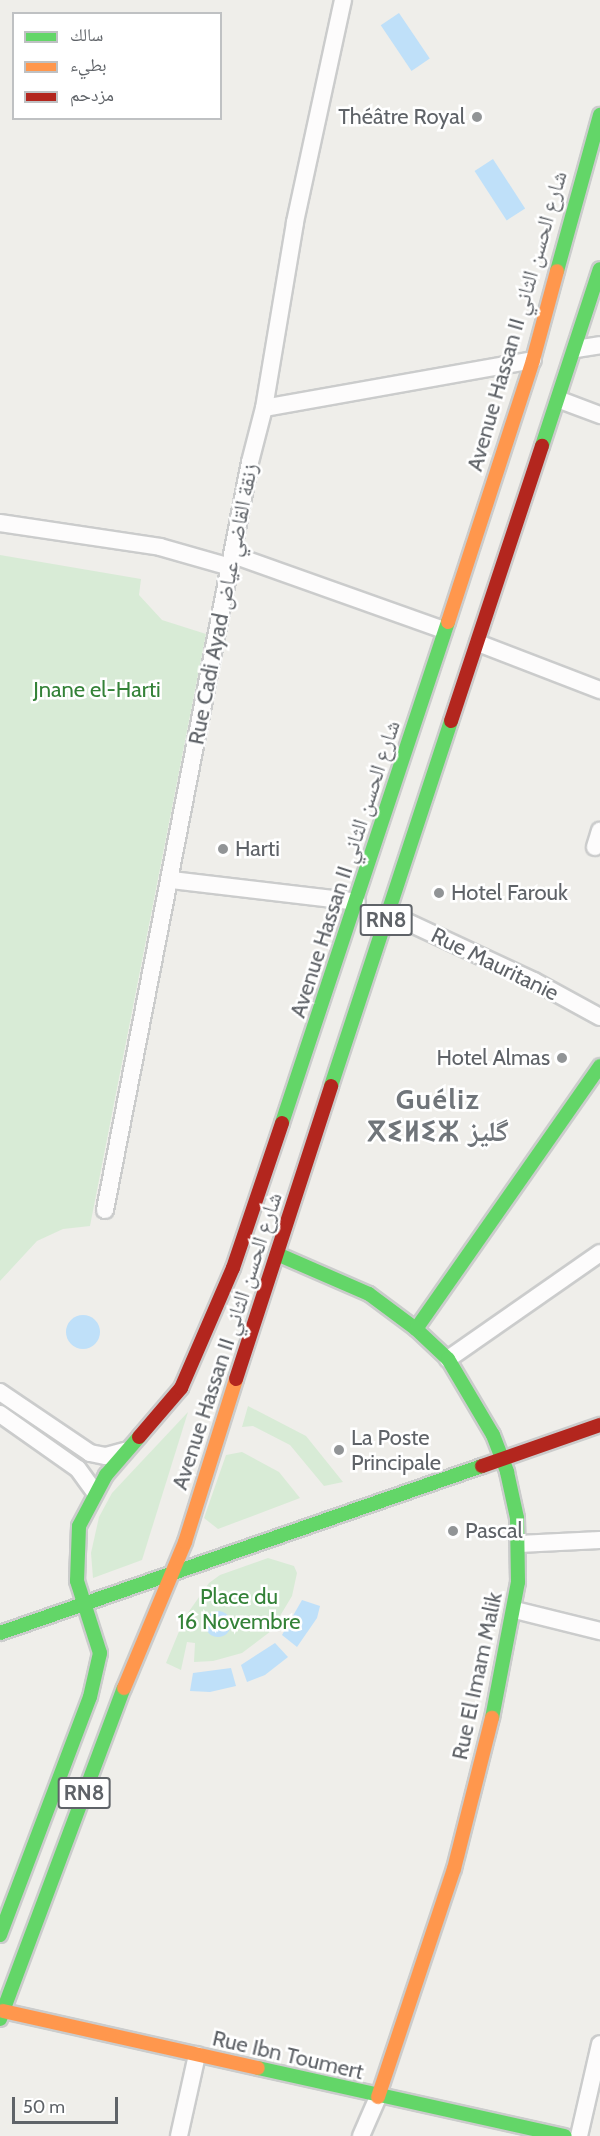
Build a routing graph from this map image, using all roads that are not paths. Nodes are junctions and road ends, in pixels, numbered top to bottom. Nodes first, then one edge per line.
1 (343, 0) edge
2 (600, 115) edge
3 (600, 269) edge
4 (600, 345) edge
5 (576, 349) junction
6 (533, 360) junction
7 (560, 400) junction
8 (264, 408) junction
9 (600, 415) edge
10 (0, 522) edge
11 (232, 561) junction
12 (444, 630) junction
13 (478, 643) junction
14 (600, 690) edge
15 (171, 880) junction
16 (357, 902) junction
17 (388, 914) junction
18 (600, 1017) edge
19 (600, 1066) edge
20 (105, 1210) dead end
21 (600, 1253) edge
22 (277, 1254) junction
23 (416, 1329) junction
24 (448, 1359) junction
25 (0, 1392) edge
26 (0, 1414) edge
27 (600, 1425) edge
28 (129, 1449) junction
29 (501, 1459) junction
30 (95, 1492) junction
31 (600, 1540) edge
32 (519, 1544) junction
33 (173, 1570) junction
34 (83, 1604) junction
35 (515, 1610) junction
36 (600, 1631) edge
37 (0, 1633) edge
38 (1, 1928) edge
39 (2, 2015) edge
40 (600, 2044) edge
41 (197, 2055) junction
42 (378, 2097) junction
43 (179, 2136) edge
44 (361, 2136) edge
45 (565, 2136) edge
46 (579, 2136) edge

1 - 8 street, Rue Cadi Ayad زنقة القاضي عياض
2 - 6 main road, Avenue Hassan II شارع الحسن الثاني / RN8
3 - 5 main road, Avenue Hassan II شارع الحسن الثاني / RN8
4 - 5 street
5 - 7 main road, Avenue Hassan II شارع الحسن الثاني / RN8
6 - 8 street
6 - 12 main road, Avenue Hassan II شارع الحسن الثاني / RN8
7 - 9 street
7 - 13 main road, Avenue Hassan II شارع الحسن الثاني / RN8
8 - 11 street, Rue Cadi Ayad زنقة القاضي عياض
10 - 11 street
11 - 12 street
11 - 15 street, Rue Cadi Ayad زنقة القاضي عياض
12 - 16 main road, Avenue Hassan II شارع الحسن الثاني / RN8
13 - 14 street
13 - 17 main road, Avenue Hassan II شارع الحسن الثاني / RN8
15 - 16 street
15 - 20 street, Rue Cadi Ayad زنقة القاضي عياض
16 - 28 main road, Avenue Hassan II شارع الحسن الثاني / RN8
17 - 18 street, Rue Mauritanie
17 - 22 main road, Avenue Hassan II شارع الحسن الثاني / RN8
19 - 23 main road
21 - 24 street
22 - 23 main road, Rue El Imam Malik
22 - 33 main road, Avenue Hassan II شارع الحسن الثاني / RN8
23 - 24 main road, Rue El Imam Malik
24 - 29 main road, Rue El Imam Malik
25 - 28 street
26 - 30 street
27 - 29 main road
28 - 30 main road, Avenue Hassan II شارع الحسن الثاني / RN8
29 - 32 main road, Rue El Imam Malik
29 - 33 main road
30 - 34 main road, Avenue Hassan II شارع الحسن الثاني / RN8
31 - 32 street
32 - 35 main road, Rue El Imam Malik
33 - 34 main road
33 - 39 main road, RN8
34 - 37 main road
34 - 38 main road, RN8
35 - 36 street
35 - 42 main road, Rue El Imam Malik
39 - 41 main road, Rue Ibn Toumert
40 - 46 street
41 - 42 main road, Rue Ibn Toumert
41 - 43 street
42 - 44 street
42 - 45 main road, Rue Ibn Toumert

